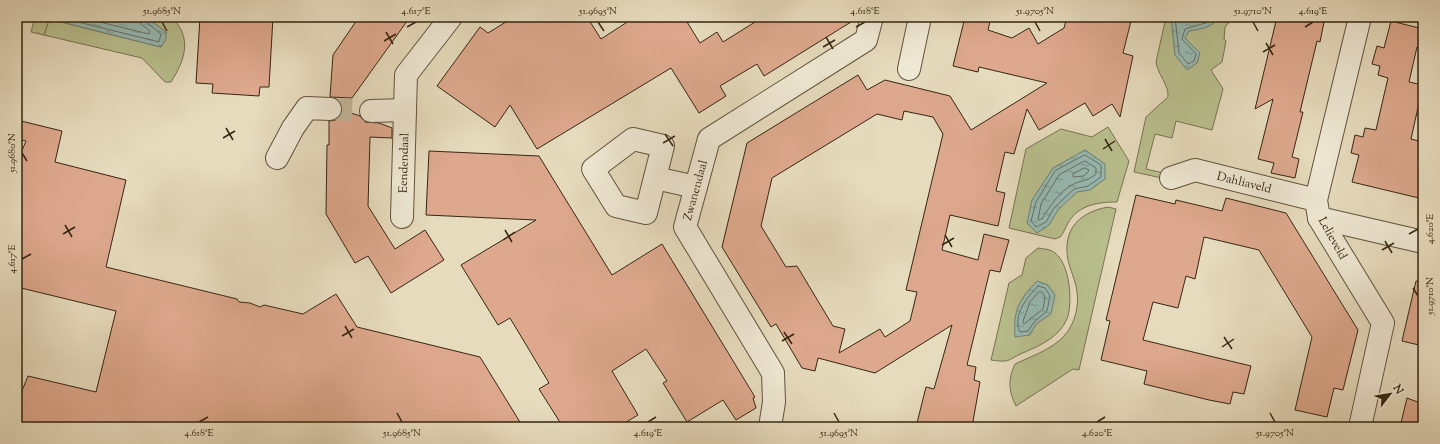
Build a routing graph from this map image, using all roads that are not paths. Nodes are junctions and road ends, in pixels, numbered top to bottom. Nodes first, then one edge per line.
1 (451, 17) edge
2 (872, 17) edge
3 (920, 17) edge
4 (1360, 17) edge
5 (909, 69) dead end
6 (330, 109) tunnel mouth
7 (371, 110) tunnel mouth
8 (405, 110) junction
9 (277, 158) dead end
10 (655, 178) dead end
11 (1171, 178) dead end
12 (696, 187) junction
13 (1318, 209) junction
14 (402, 217) dead end
15 (1423, 242) edge
16 (770, 427) edge
17 (1360, 427) edge

1 - 8 street, Eendendaal
2 - 12 street, Zwanendaal
3 - 5 street
4 - 13 street, Lelieveld
6 - 9 street
7 - 8 street
8 - 14 street, Eendendaal
10 - 12 street
11 - 13 street, Dahliaveld
12 - 16 street, Zwanendaal
13 - 15 street, Dahliaveld
13 - 17 street, Lelieveld

